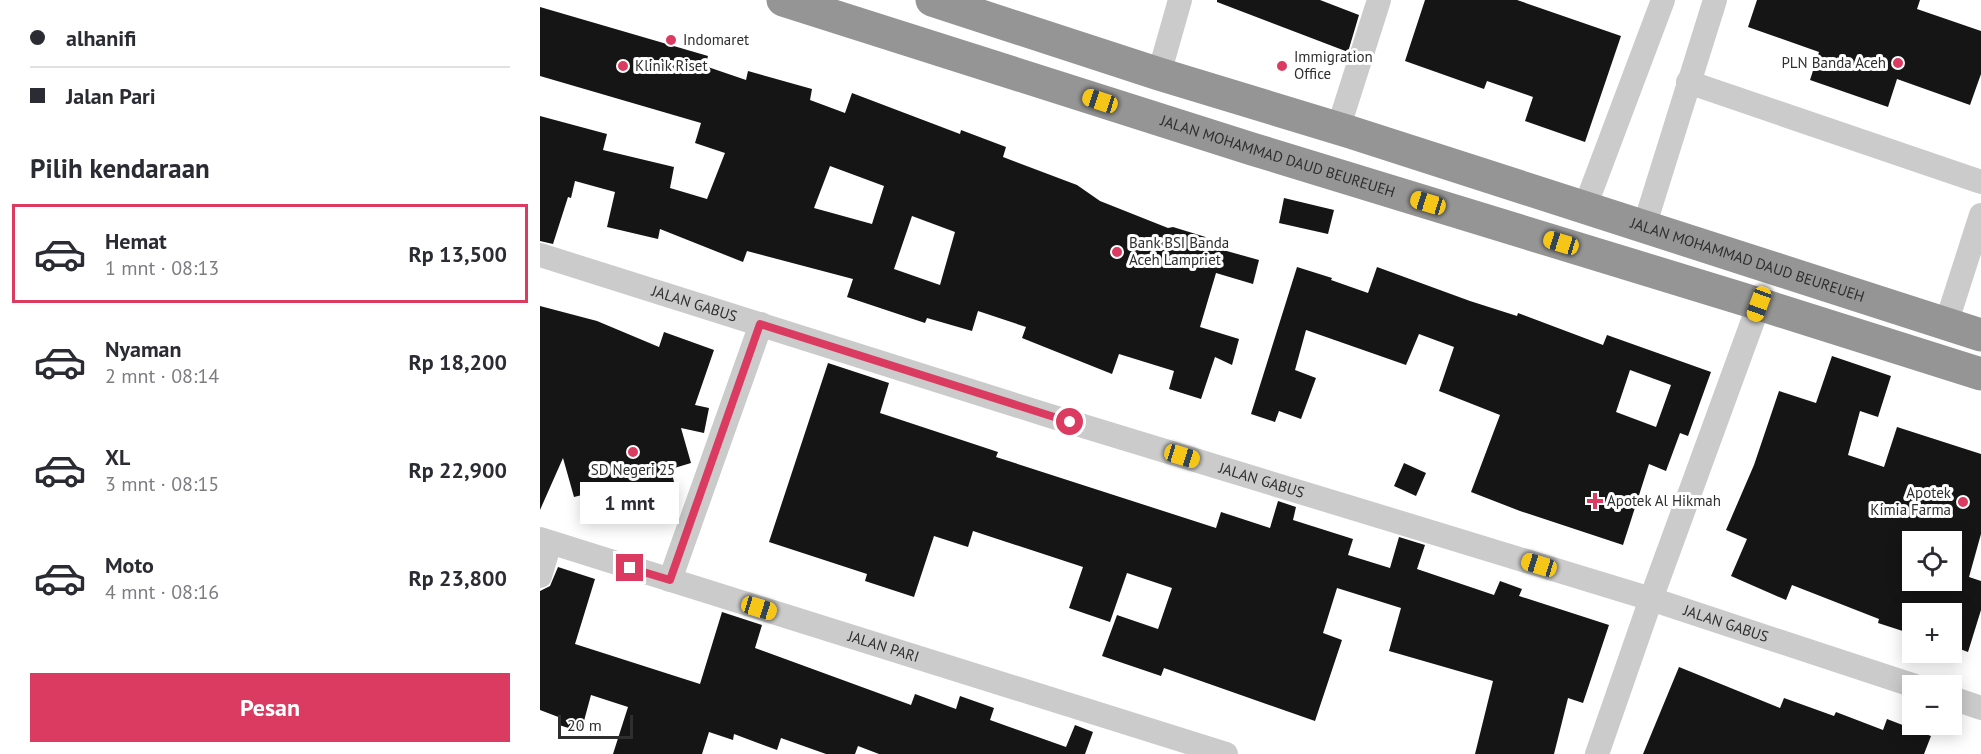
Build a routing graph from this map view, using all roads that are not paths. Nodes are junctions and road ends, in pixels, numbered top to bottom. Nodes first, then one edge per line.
1 (783, 0) edge
2 (932, 0) edge
3 (1180, 0) edge
4 (1379, 0) edge
5 (1663, 0) edge
6 (1715, 0) edge
7 (967, 5) edge
8 (1160, 74) junction
9 (1688, 82) junction
10 (1338, 129) junction
11 (1981, 182) edge
12 (1586, 207) junction
13 (1981, 215) edge
14 (1644, 227) junction
15 (540, 255) edge
16 (1759, 304) junction
17 (760, 324) junction
18 (1946, 324) junction
19 (1981, 335) edge
20 (1981, 374) edge
21 (545, 541) edge
22 (540, 576) edge
23 (670, 580) junction
24 (1651, 599) junction
25 (1902, 682) edge
26 (1962, 701) edge
27 (1981, 708) edge
28 (1226, 754) edge
29 (1597, 754) edge

1 - 16 highway, JALAN MOHAMMAD DAUD BEUREUEH
2 - 7 highway, JALAN MOHAMMAD DAUD BEUREUEH
3 - 8 street
4 - 10 street
5 - 12 street
6 - 9 street
7 - 8 highway, JALAN MOHAMMAD DAUD BEUREUEH
8 - 10 highway, JALAN MOHAMMAD DAUD BEUREUEH
9 - 11 street
9 - 14 street
10 - 12 highway, JALAN MOHAMMAD DAUD BEUREUEH
12 - 14 highway, JALAN MOHAMMAD DAUD BEUREUEH
13 - 18 street
14 - 18 highway, JALAN MOHAMMAD DAUD BEUREUEH
15 - 17 street, JALAN GABUS
16 - 20 highway, JALAN MOHAMMAD DAUD BEUREUEH
16 - 24 street
17 - 23 street
17 - 24 street, JALAN GABUS
18 - 19 highway, JALAN MOHAMMAD DAUD BEUREUEH
21 - 22 street
21 - 23 street, JALAN PARI
23 - 28 street, JALAN PARI
24 - 25 street, JALAN GABUS
24 - 29 street
26 - 27 street

